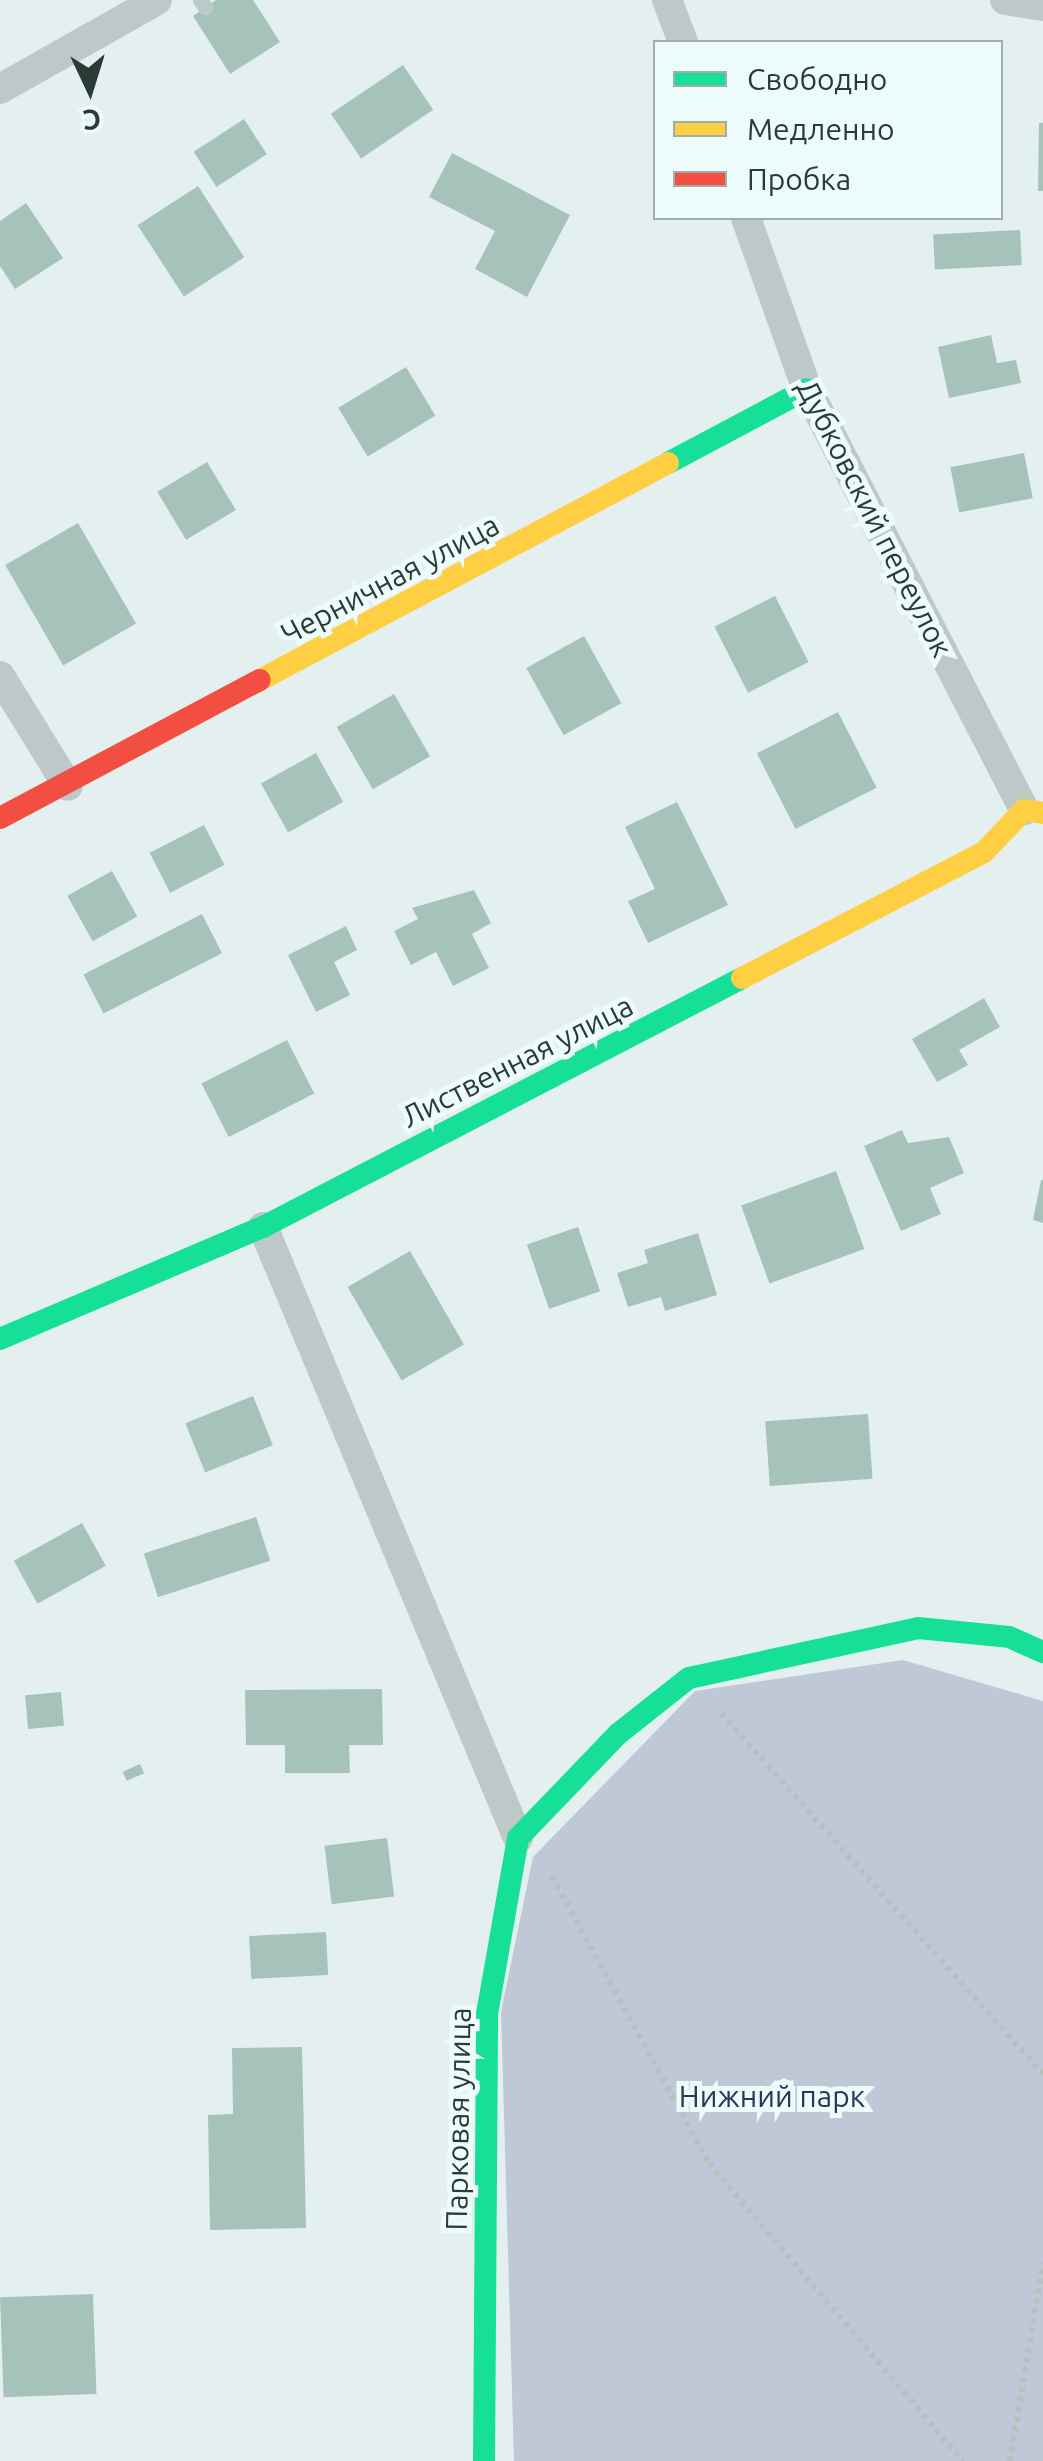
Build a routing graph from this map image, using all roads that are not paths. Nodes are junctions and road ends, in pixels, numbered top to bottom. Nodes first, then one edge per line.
1 (156, 0) edge
2 (668, 0) edge
3 (1005, 0) edge
4 (1043, 6) edge
5 (682, 40) edge
6 (0, 90) edge
7 (747, 220) edge
8 (807, 389) junction
9 (0, 676) edge
10 (68, 786) junction
11 (1034, 812) edge
12 (0, 818) edge
13 (262, 1227) junction
14 (0, 1339) edge
15 (1043, 1652) edge
16 (518, 1838) junction
17 (484, 2461) edge

1 - 6 street
2 - 5 street
3 - 4 street
7 - 8 street, Дубковский переулок
8 - 10 street, Черничная улица
8 - 11 street, Дубковский переулок
9 - 10 street
10 - 12 street, Черничная улица
11 - 13 street, Лиственная улица
13 - 14 street, Лиственная улица
13 - 16 street
15 - 16 street
16 - 17 street, Парковая улица

